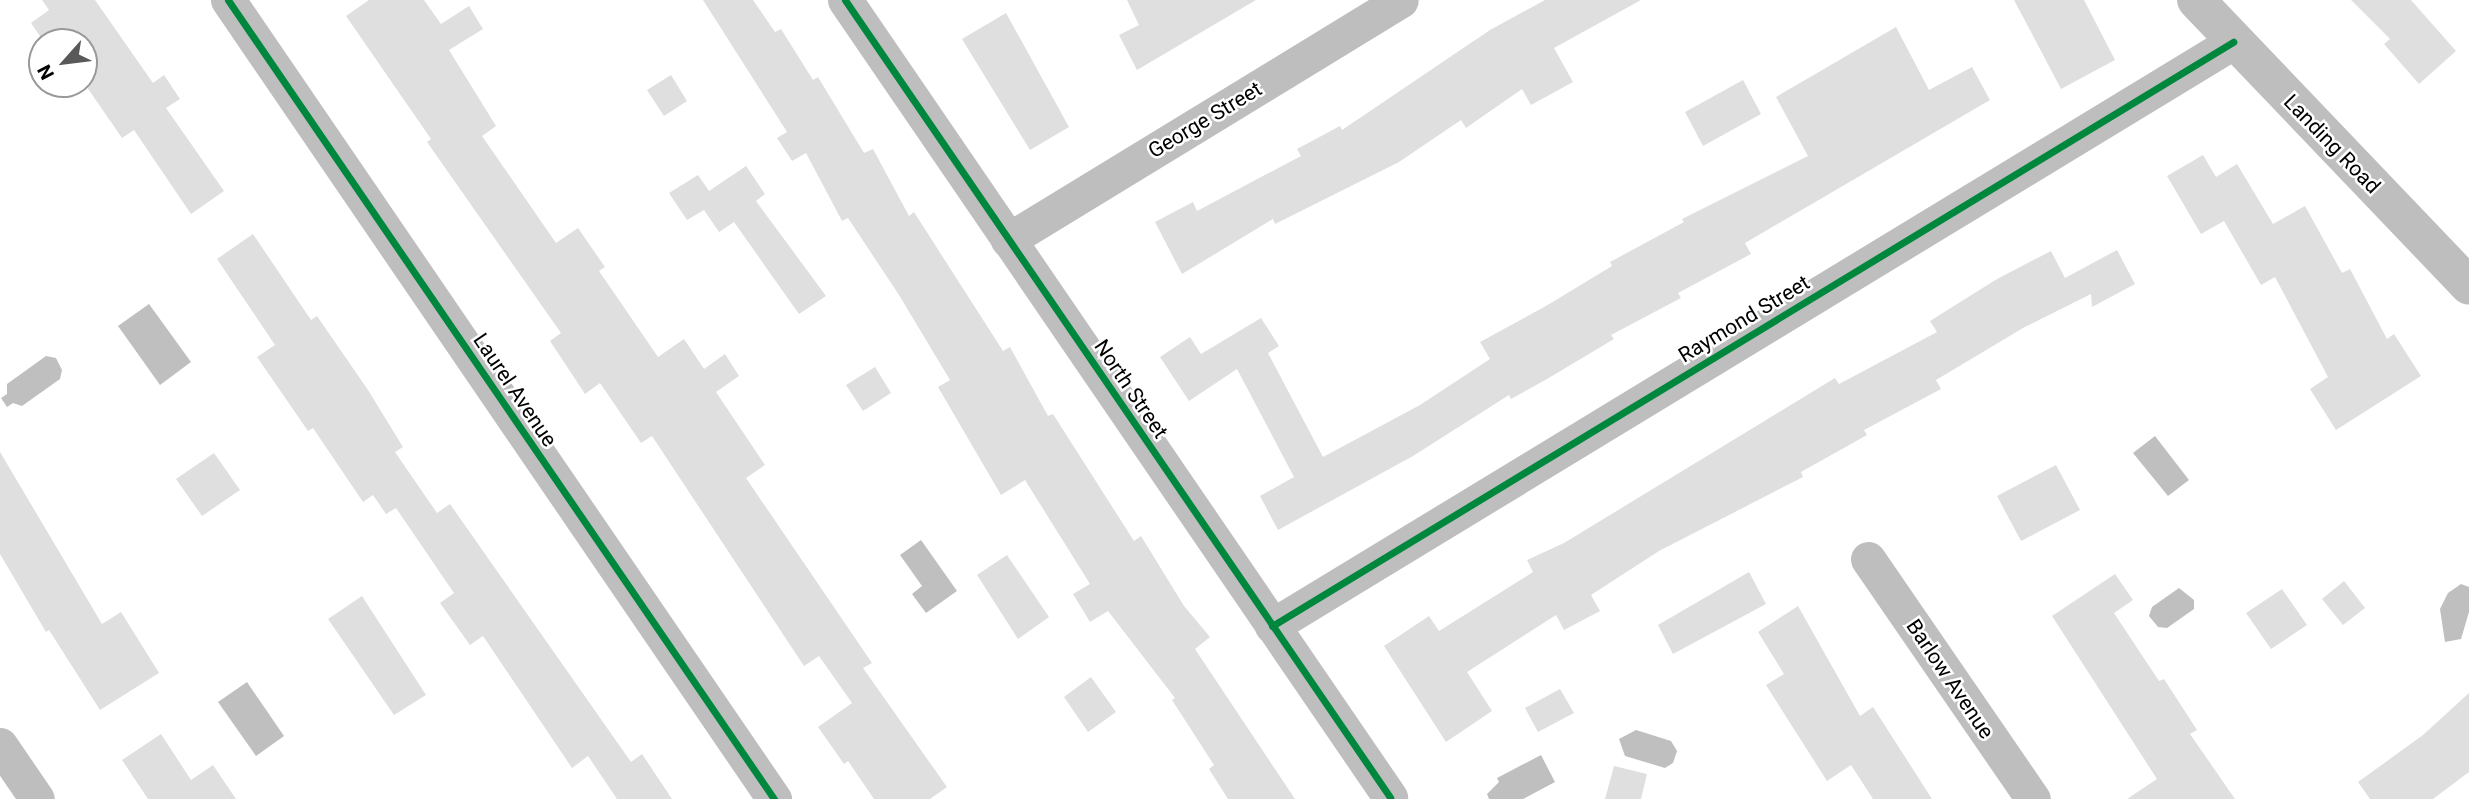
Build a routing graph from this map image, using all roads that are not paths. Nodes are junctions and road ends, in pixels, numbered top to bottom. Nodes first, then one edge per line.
1 (228, 0) edge
2 (845, 0) edge
3 (1401, 0) edge
4 (2196, 0) edge
5 (2234, 42) junction
6 (1008, 240) junction
7 (2469, 286) edge
8 (1868, 559) dead end
9 (1272, 626) junction
10 (0, 745) edge
11 (1390, 797) dead end
12 (37, 799) edge
13 (774, 799) edge
14 (2032, 799) edge

1 - 13 street, Laurel Avenue
2 - 6 street, North Street
3 - 6 street, George Street
4 - 5 street, Landing Road
5 - 7 street, Landing Road
5 - 9 street, Raymond Street
6 - 9 street, North Street
8 - 14 street, Barlow Avenue
9 - 11 street, North Street
10 - 12 street

